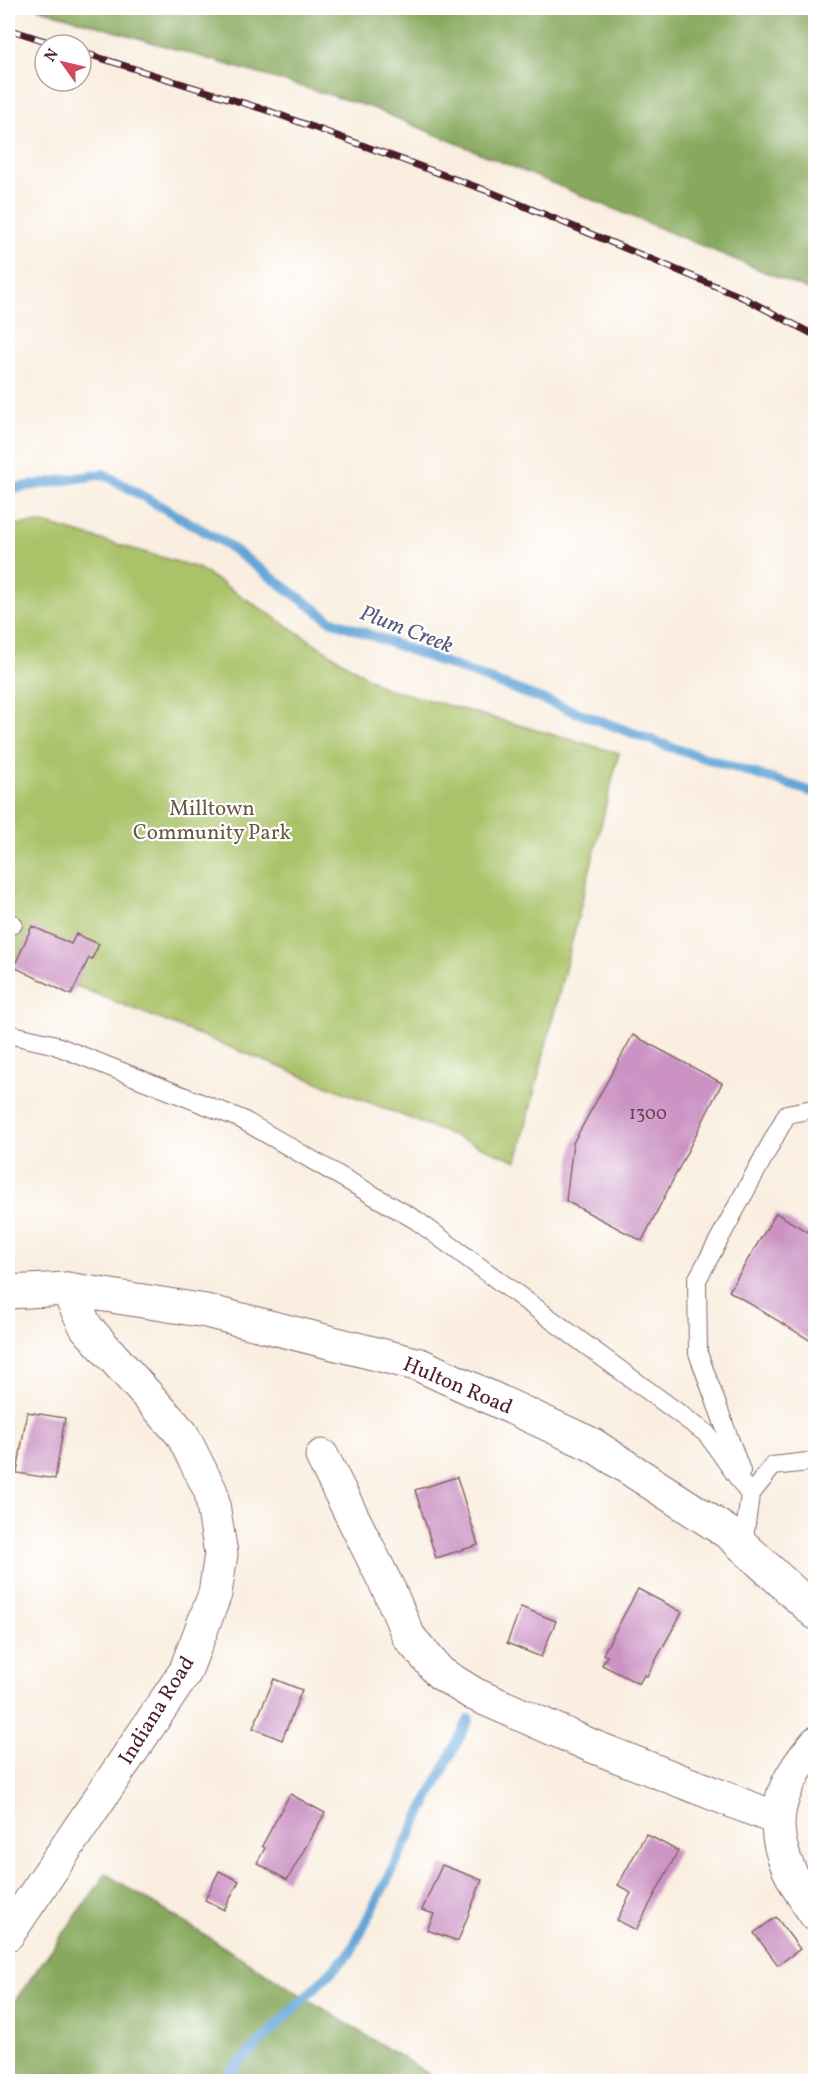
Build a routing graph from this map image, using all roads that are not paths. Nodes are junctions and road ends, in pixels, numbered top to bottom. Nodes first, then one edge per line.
1 (8, 1034) edge
2 (816, 1112) edge
3 (67, 1289) junction
4 (8, 1292) edge
5 (322, 1456) dead end
6 (816, 1461) edge
7 (750, 1495) junction
8 (743, 1546) junction
9 (816, 1613) edge
10 (816, 1743) edge
11 (778, 1819) junction
12 (816, 1915) edge
13 (8, 1934) edge

1 - 7 lane
2 - 7 lane
3 - 4 street, Hulton Road
3 - 8 street, Hulton Road
3 - 13 street, Indiana Road
5 - 11 street
6 - 7 lane
7 - 8 lane
8 - 9 street, Hulton Road
10 - 11 street
11 - 12 street

